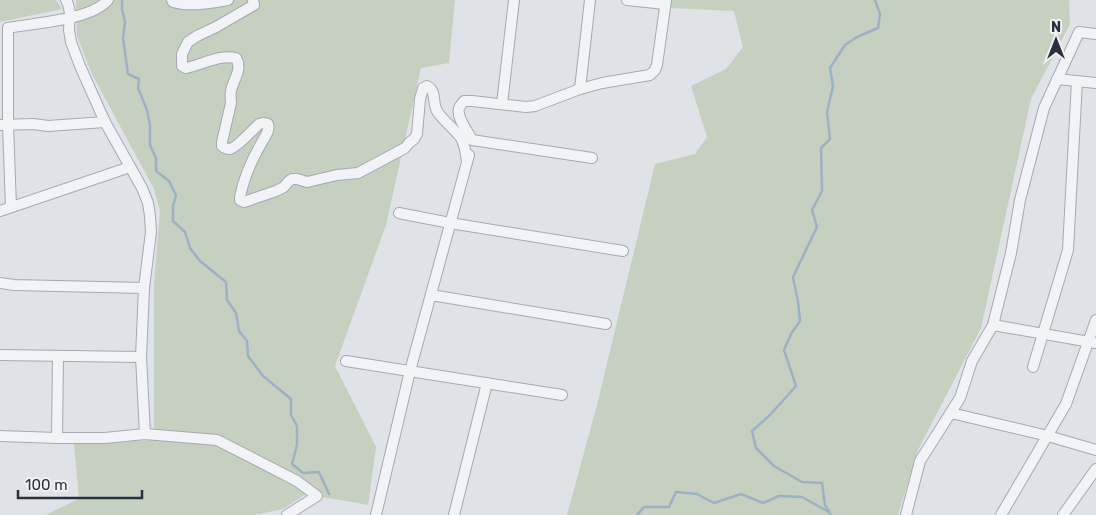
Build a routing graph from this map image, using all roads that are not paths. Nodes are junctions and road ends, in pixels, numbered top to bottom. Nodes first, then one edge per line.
1 (66, 0) edge
2 (108, 0) edge
3 (172, 0) edge
4 (228, 0) edge
5 (253, 0) edge
6 (514, 0) edge
7 (590, 0) edge
8 (628, 0) edge
9 (665, 2) edge
10 (70, 18) junction
11 (1096, 34) edge
12 (1056, 80) junction
13 (1077, 81) junction
14 (1096, 83) edge
15 (580, 89) junction
16 (502, 104) junction
17 (105, 122) junction
18 (4, 125) edge
19 (472, 140) junction
20 (592, 158) dead end
21 (467, 162) junction
22 (130, 167) junction
23 (11, 207) junction
24 (0, 211) edge
25 (399, 213) dead end
26 (450, 223) junction
27 (623, 251) dead end
28 (0, 283) edge
29 (144, 288) junction
30 (431, 295) junction
31 (1096, 320) edge
32 (606, 324) dead end
33 (993, 325) junction
34 (1043, 333) junction
35 (1092, 342) edge
36 (0, 355) edge
37 (58, 356) junction
38 (141, 356) junction
39 (346, 361) dead end
40 (1033, 368) dead end
41 (410, 371) junction
42 (487, 383) junction
43 (562, 395) dead end
44 (951, 413) junction
45 (145, 434) junction
46 (0, 436) edge
47 (1048, 436) junction
48 (57, 438) junction
49 (1096, 450) edge
50 (1096, 469) edge
51 (287, 515) edge
52 (376, 515) edge
53 (454, 515) edge
54 (906, 515) edge
55 (1001, 515) edge
56 (1063, 515) edge

1 - 10 street
2 - 10 street
3 - 4 street
5 - 21 street
6 - 16 street
7 - 15 street
8 - 9 street
9 - 15 street
10 - 17 street
10 - 18 street
11 - 12 street
12 - 13 street
12 - 33 street
13 - 14 street
13 - 34 street
15 - 16 street
16 - 19 street
17 - 18 street
17 - 22 street
18 - 23 street
19 - 20 street
19 - 21 street
21 - 26 street
22 - 23 street
22 - 29 street
23 - 24 street
25 - 26 street
26 - 27 street
26 - 30 street
28 - 29 street
29 - 38 street
30 - 32 street
30 - 41 street
31 - 35 street
33 - 34 street
33 - 44 street
34 - 35 street
34 - 40 street
35 - 47 street
36 - 37 street
37 - 38 street
37 - 48 street
38 - 45 street
39 - 41 street
41 - 42 street
41 - 52 street
42 - 43 street
42 - 53 street
44 - 47 street
44 - 54 street
45 - 48 street
45 - 51 street
46 - 48 street
47 - 49 street
47 - 55 street
50 - 56 street

